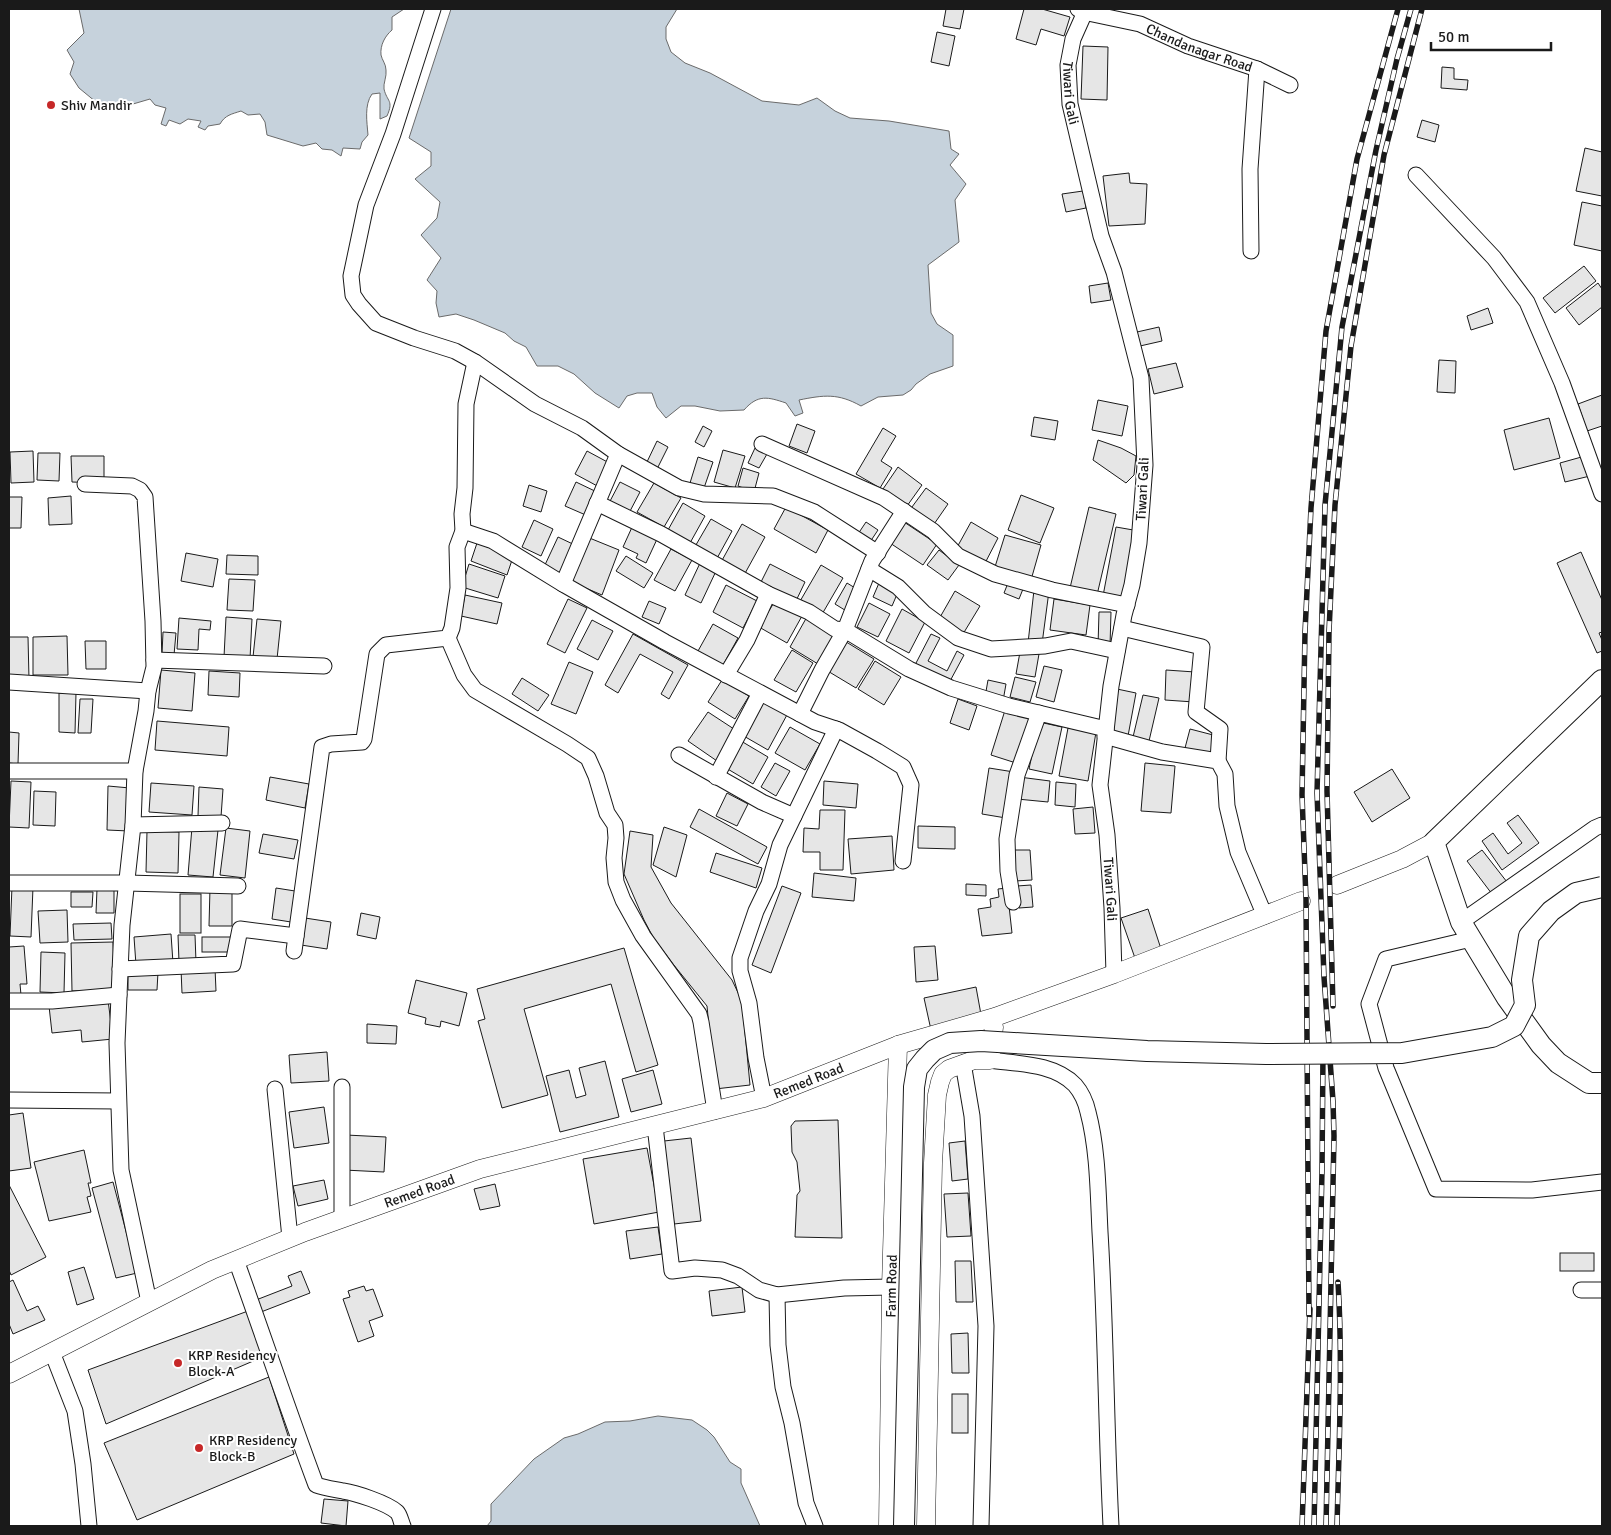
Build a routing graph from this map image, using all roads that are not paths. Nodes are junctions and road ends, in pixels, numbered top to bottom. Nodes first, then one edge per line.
1 (433, 9) edge
2 (1085, 11) edge
3 (1141, 16) edge
4 (1257, 69) junction
5 (1290, 85) dead end
6 (1416, 175) dead end
7 (1251, 251) dead end
8 (475, 362) junction
9 (762, 444) dead end
10 (618, 454) junction
11 (85, 484) dead end
12 (1602, 494) edge
13 (598, 503) junction
14 (904, 510) junction
15 (463, 531) junction
16 (878, 553) junction
17 (869, 569) junction
18 (563, 584) junction
19 (768, 594) junction
20 (1127, 605) junction
21 (1122, 628) junction
22 (846, 630) junction
23 (448, 638) junction
24 (1118, 651) junction
25 (154, 660) junction
26 (324, 666) dead end
27 (726, 674) junction
28 (1602, 680) edge
29 (9, 682) edge
30 (148, 691) junction
31 (760, 693) junction
32 (800, 714) junction
33 (1039, 714) junction
34 (836, 729) junction
35 (1105, 733) junction
36 (680, 755) dead end
37 (1218, 761) junction
38 (9, 771) edge
39 (135, 771) junction
40 (716, 777) junction
41 (794, 816) junction
42 (222, 823) dead end
43 (133, 825) junction
44 (1602, 825) edge
45 (1434, 842) junction
46 (903, 862) dead end
47 (9, 883) edge
48 (127, 883) junction
49 (238, 886) dead end
50 (1337, 886) dead end
51 (1602, 887) edge
52 (1301, 901) dead end
53 (1012, 902) dead end
54 (1265, 916) junction
55 (1466, 930) junction
56 (120, 969) junction
57 (1114, 974) junction
58 (119, 995) junction
59 (9, 1001) edge
60 (995, 1017) junction
61 (898, 1045) junction
62 (990, 1060) junction
63 (963, 1063) junction
64 (1602, 1083) edge
65 (342, 1087) dead end
66 (275, 1089) dead end
67 (764, 1098) junction
68 (9, 1100) edge
69 (118, 1101) junction
70 (715, 1111) junction
71 (655, 1126) junction
72 (1602, 1182) edge
73 (342, 1218) junction
74 (290, 1238) junction
75 (236, 1260) junction
76 (891, 1287) junction
77 (1581, 1290) dead end
78 (1602, 1290) edge
79 (777, 1295) junction
80 (149, 1302) junction
81 (52, 1352) junction
82 (9, 1374) edge
83 (89, 1526) edge
84 (403, 1526) edge
85 (815, 1526) edge
86 (888, 1526) edge
87 (904, 1526) edge
88 (926, 1526) edge
89 (982, 1526) edge
90 (1111, 1526) edge

1 - 8 street
2 - 3 street, Chandanagar Road
2 - 20 street, Tiwari Gali
3 - 4 street, Chandanagar Road
4 - 5 street, Chandanagar Road
4 - 7 street
6 - 12 street
8 - 10 street
8 - 15 street
9 - 14 street
10 - 13 street
10 - 16 street
11 - 25 street
13 - 18 street
13 - 19 street
14 - 16 street
14 - 20 street
15 - 18 street
15 - 23 street
16 - 17 street
17 - 22 street
17 - 24 street
18 - 27 street
19 - 22 street
19 - 27 street
20 - 21 street, Tiwari Gali
21 - 24 street, Tiwari Gali
21 - 37 street
22 - 32 street
22 - 33 street
23 - 56 street
23 - 70 street
24 - 35 street, Tiwari Gali
25 - 26 street
25 - 30 street
27 - 31 street
28 - 45 main road
29 - 30 street
30 - 39 street
31 - 32 street
31 - 40 street
32 - 34 street
33 - 35 street
33 - 53 street
34 - 41 street
34 - 46 street
35 - 37 street
35 - 57 street, Tiwari Gali
36 - 40 street
37 - 54 street
38 - 39 street
39 - 43 street
40 - 41 street
41 - 67 street
42 - 43 street
43 - 48 street
44 - 55 street
45 - 50 street
45 - 55 main road
47 - 48 street
48 - 49 street
48 - 56 street
51 - 87 main road, bridge
52 - 54 street, Remed Road
54 - 57 street, Remed Road
55 - 64 main road
55 - 72 street
56 - 58 street
57 - 60 street, Remed Road
58 - 59 street
58 - 69 street
60 - 61 street, Remed Road
60 - 62 street
61 - 67 street, Remed Road
61 - 76 street, Farm Road
62 - 63 street
62 - 90 street
63 - 88 street
63 - 89 street
65 - 73 street
66 - 74 street
67 - 70 street, Remed Road
68 - 69 street
69 - 80 street
70 - 71 street, Remed Road
71 - 73 street, Remed Road
71 - 79 street
73 - 74 street, Remed Road
74 - 75 street, Remed Road
75 - 80 street, Remed Road
75 - 84 street
76 - 79 street
76 - 86 street, Farm Road
77 - 78 street
79 - 85 street
80 - 81 street, Remed Road
81 - 82 street, Remed Road
81 - 83 street

